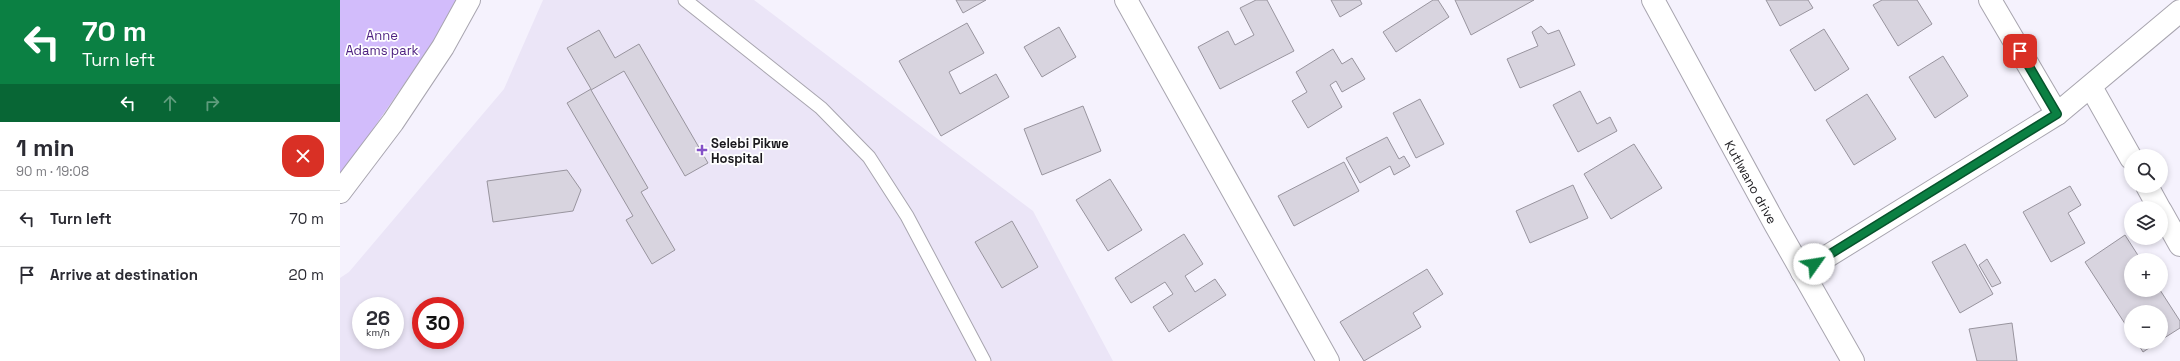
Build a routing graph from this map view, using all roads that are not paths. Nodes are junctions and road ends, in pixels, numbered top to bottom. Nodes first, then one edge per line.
1 (469, 0) edge
2 (685, 0) edge
3 (1126, 0) edge
4 (1653, 0) edge
5 (1990, 0) edge
6 (2180, 11) edge
7 (2091, 87) junction
8 (2057, 114) junction
9 (2126, 149) edge
10 (340, 192) edge
11 (2168, 224) edge
12 (2180, 245) edge
13 (1802, 272) junction
14 (984, 361) edge
15 (1328, 361) edge
16 (1853, 361) edge

1 - 10 street
2 - 14 lane
3 - 15 street
4 - 13 street, Kutlwano drive
5 - 8 street
6 - 7 street
7 - 8 street
7 - 9 street
8 - 13 street
11 - 12 street
13 - 16 street, Kutlwano drive

